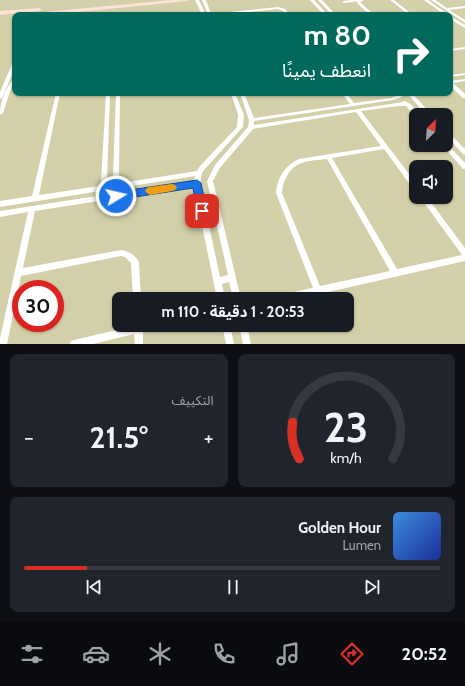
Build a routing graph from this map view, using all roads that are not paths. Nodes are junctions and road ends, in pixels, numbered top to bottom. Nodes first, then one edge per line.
1 (146, 0) edge
2 (187, 0) edge
3 (197, 0) edge
4 (204, 0) edge
5 (312, 0) edge
6 (320, 0) edge
7 (361, 0) edge
8 (392, 0) edge
9 (426, 0) edge
10 (433, 0) edge
11 (344, 2) dead end
12 (465, 6) edge
13 (446, 8) junction
14 (71, 12) edge
15 (203, 12) edge
16 (209, 12) edge
17 (252, 12) edge
18 (286, 12) edge
19 (323, 12) edge
20 (331, 12) edge
21 (369, 12) edge
22 (407, 12) edge
23 (443, 12) edge
24 (451, 12) edge
25 (0, 13) edge
26 (453, 13) edge
27 (12, 17) edge
28 (0, 18) edge
29 (453, 19) edge
30 (465, 22) edge
31 (465, 27) edge
32 (465, 48) edge
33 (453, 49) edge
34 (465, 74) edge
35 (12, 76) edge
36 (453, 76) edge
37 (465, 80) edge
38 (12, 81) edge
39 (7, 82) junction
40 (453, 82) edge
41 (12, 84) edge
42 (453, 86) edge
43 (57, 96) edge
44 (108, 96) edge
45 (118, 96) edge
46 (234, 96) edge
47 (243, 96) edge
48 (346, 96) edge
49 (397, 96) edge
50 (399, 96) edge
51 (412, 96) edge
52 (465, 97) edge
53 (0, 98) edge
54 (408, 104) junction
55 (353, 105) junction
56 (411, 108) edge
57 (423, 108) edge
58 (358, 111) junction
59 (0, 113) edge
60 (252, 120) junction
61 (251, 127) junction
62 (453, 140) edge
63 (385, 147) junction
64 (452, 152) edge
65 (465, 153) edge
66 (328, 156) junction
67 (463, 162) edge
68 (465, 167) edge
69 (199, 173) junction
70 (116, 178) junction
71 (409, 179) edge
72 (104, 180) junction
73 (197, 183) junction
74 (119, 186) junction
75 (101, 189) junction
76 (35, 199) junction
77 (0, 204) edge
78 (427, 204) edge
79 (32, 209) junction
80 (0, 214) edge
81 (465, 254) edge
82 (465, 258) edge
83 (18, 273) junction
84 (395, 273) junction
85 (232, 278) junction
86 (217, 281) junction
87 (318, 290) junction
88 (137, 292) edge
89 (219, 292) edge
90 (235, 292) edge
91 (309, 292) edge
92 (119, 332) edge
93 (138, 332) edge
94 (227, 332) edge
95 (244, 332) edge
96 (3, 344) edge
97 (74, 344) edge
98 (139, 344) edge
99 (230, 344) edge
100 (247, 344) edge

1 - 25 street
2 - 14 street
3 - 15 street
4 - 16 street
5 - 19 street
6 - 20 street
7 - 11 lane
7 - 21 street
8 - 22 street
9 - 23 street
10 - 13 street
12 - 13 street
13 - 24 street
17 - 18 street
26 - 30 street
27 - 28 street
29 - 31 street
32 - 33 street
34 - 36 street
35 - 39 street
37 - 40 street
38 - 39 street
39 - 53 street
41 - 59 street
42 - 52 street
43 - 76 street
44 - 72 street
45 - 70 street
46 - 69 street
47 - 60 street
48 - 55 street
49 - 55 street
50 - 54 street
51 - 57 street
54 - 56 street
54 - 58 street
55 - 60 street
58 - 61 street
58 - 63 street
60 - 61 street
61 - 85 street
62 - 65 street
63 - 66 street
63 - 71 street
64 - 67 street
66 - 84 street
66 - 87 street
67 - 68 street
69 - 73 street
69 - 74 street
70 - 72 street
70 - 74 street
72 - 75 street
73 - 79 street
73 - 86 street
74 - 75 street
75 - 76 street
76 - 77 street
78 - 81 street
79 - 80 street
79 - 83 street
82 - 84 street
83 - 88 street
83 - 96 street
84 - 87 street
85 - 86 street
85 - 90 street
86 - 89 street
87 - 91 street
92 - 97 street
93 - 98 street
94 - 99 street
95 - 100 street

